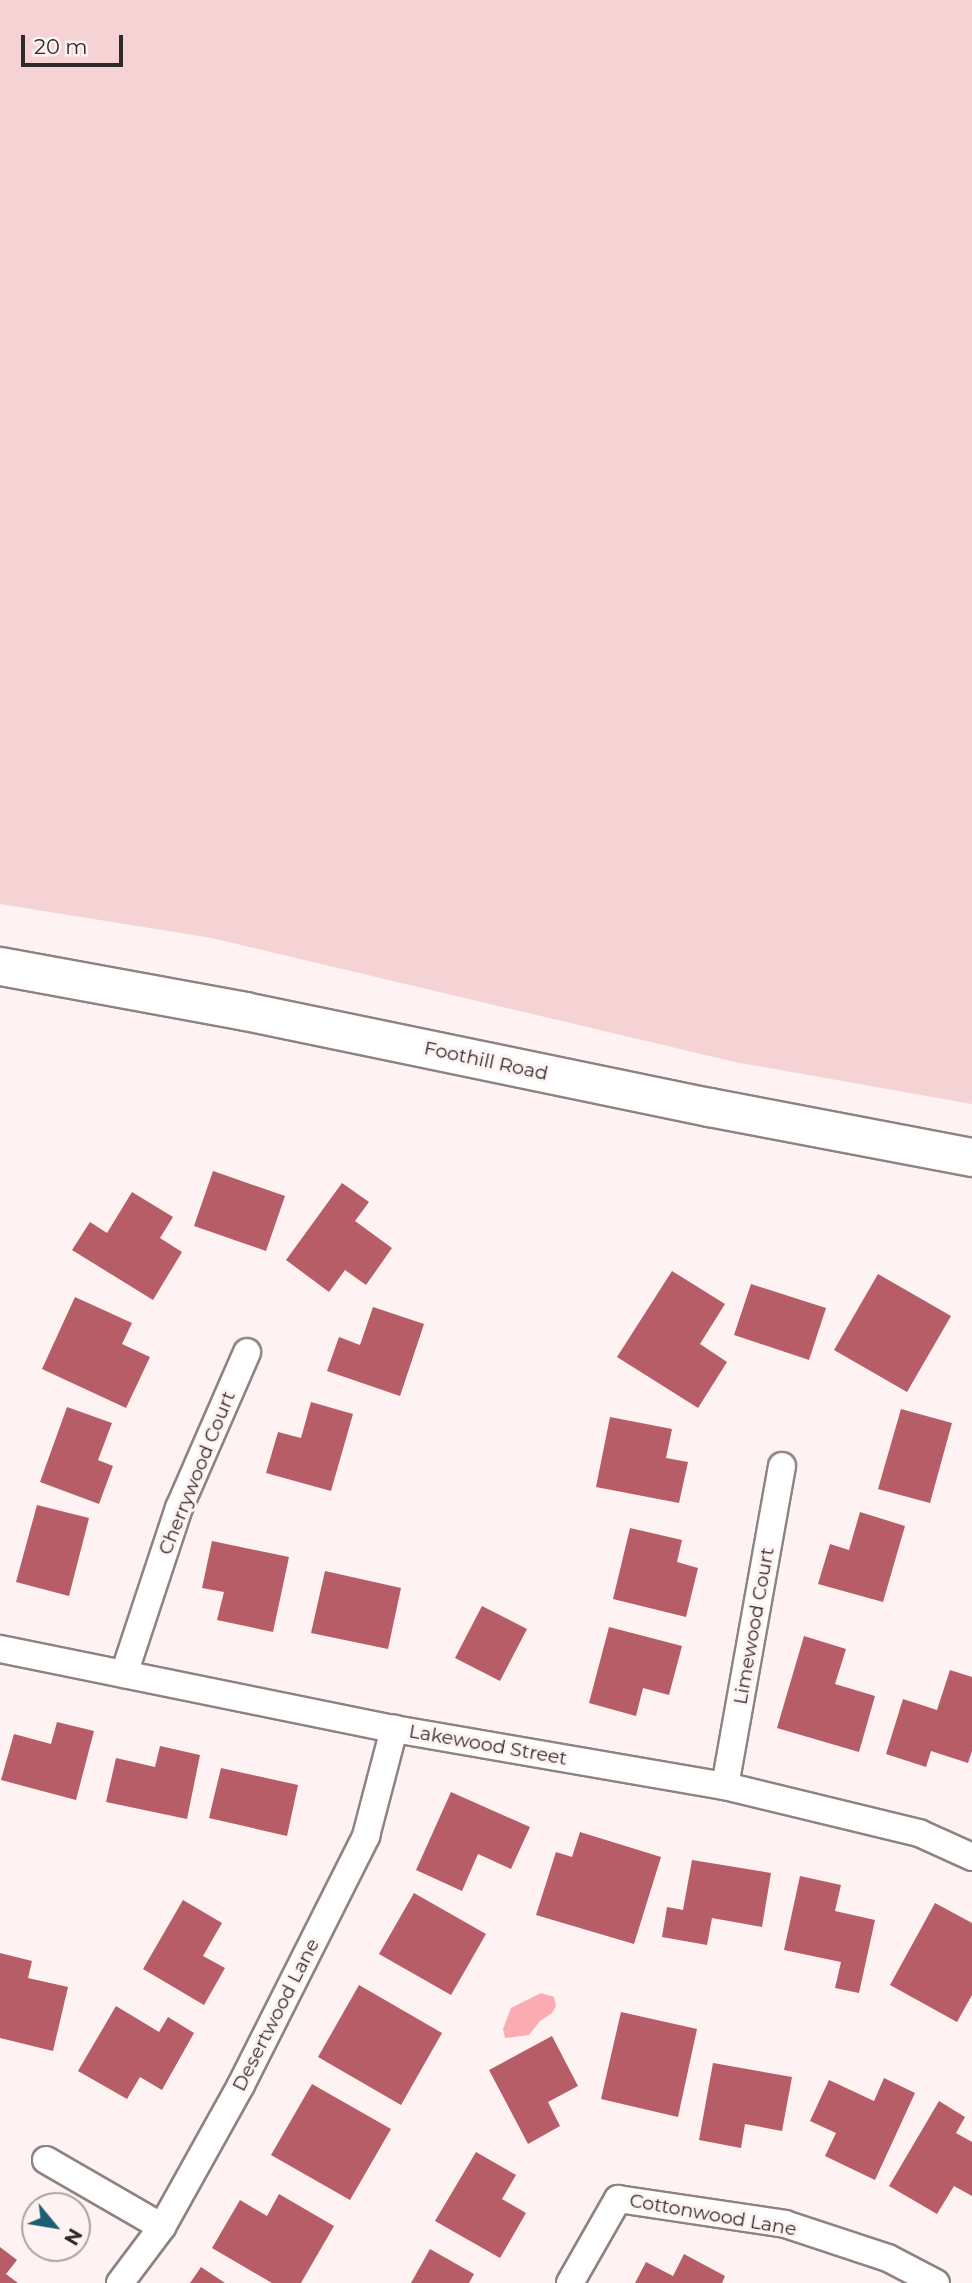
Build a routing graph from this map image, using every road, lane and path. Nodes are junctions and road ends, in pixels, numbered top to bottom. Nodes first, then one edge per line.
1 (0, 966) edge
2 (972, 1157) edge
3 (247, 1352) dead end
4 (782, 1466) dead end
5 (0, 1648) edge
6 (124, 1674) junction
7 (394, 1729) junction
8 (725, 1786) junction
9 (972, 1857) edge
10 (46, 2160) dead end
11 (162, 2228) junction
12 (120, 2283) edge
13 (570, 2283) edge
14 (936, 2283) edge

1 - 2 main road, Foothill Road
3 - 6 street, Cherrywood Court
4 - 8 street, Limewood Court
5 - 6 street, Lakewood Street
6 - 7 street, Lakewood Street
7 - 8 street, Lakewood Street
7 - 11 street, Desertwood Lane
8 - 9 street, Lakewood Street
10 - 11 street
11 - 12 street, Desertwood Lane
13 - 14 street, Cottonwood Lane

